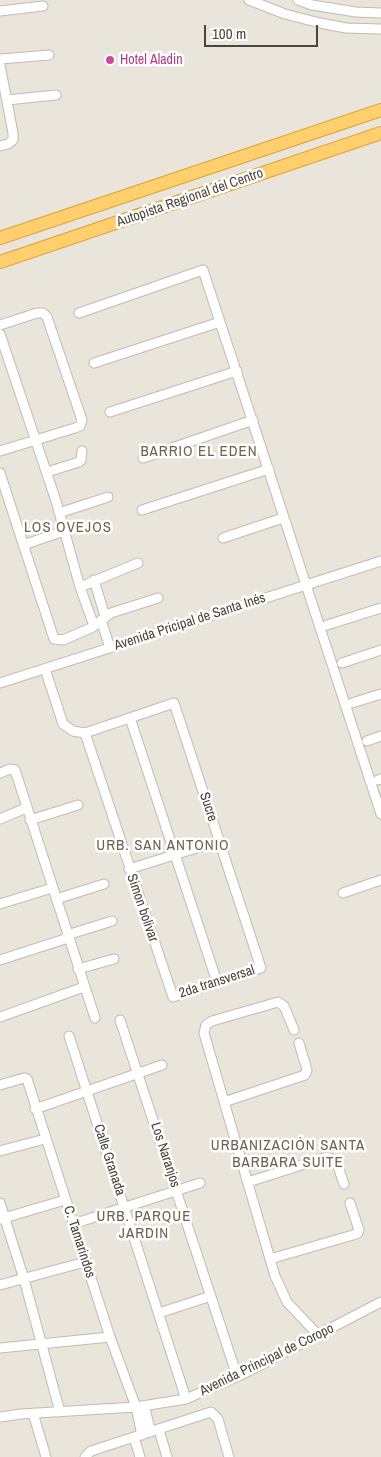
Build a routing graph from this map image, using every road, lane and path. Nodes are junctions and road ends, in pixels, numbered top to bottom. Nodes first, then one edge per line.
1 (250, 0) edge
2 (298, 0) edge
3 (43, 6) dead end
4 (0, 11) edge
5 (381, 12) edge
6 (381, 29) edge
7 (49, 55) dead end
8 (0, 59) edge
9 (0, 65) edge
10 (56, 95) dead end
11 (4, 96) edge
12 (381, 110) edge
13 (381, 133) edge
14 (0, 146) edge
15 (0, 238) edge
16 (0, 262) edge
17 (79, 313) dead end
18 (220, 322) junction
19 (0, 325) edge
20 (0, 334) edge
21 (94, 363) dead end
22 (236, 371) junction
23 (110, 412) dead end
24 (253, 420) junction
25 (36, 440) junction
26 (0, 451) edge
27 (82, 451) dead end
28 (143, 458) dead end
29 (269, 469) junction
30 (46, 472) junction
31 (0, 473) edge
32 (108, 497) dead end
33 (142, 510) dead end
34 (59, 513) junction
35 (283, 518) junction
36 (64, 531) junction
37 (223, 538) dead end
38 (23, 545) junction
39 (381, 561) edge
40 (138, 563) dead end
41 (94, 580) junction
42 (306, 584) junction
43 (80, 587) junction
44 (158, 598) dead end
45 (381, 608) edge
46 (100, 621) junction
47 (327, 625) dead end
48 (110, 648) junction
49 (381, 650) edge
50 (342, 663) dead end
51 (45, 669) junction
52 (0, 683) edge
53 (381, 694) edge
54 (352, 703) dead end
55 (130, 718) junction
56 (85, 733) junction
57 (381, 736) edge
58 (366, 741) dead end
59 (0, 773) edge
60 (78, 805) dead end
61 (26, 808) junction
62 (381, 814) edge
63 (0, 819) edge
64 (30, 820) junction
65 (219, 841) junction
66 (174, 855) junction
67 (129, 869) junction
68 (381, 880) edge
69 (104, 884) dead end
70 (52, 888) junction
71 (343, 893) dead end
72 (56, 899) junction
73 (0, 904) edge
74 (112, 921) dead end
75 (68, 937) junction
76 (114, 959) dead end
77 (0, 960) edge
78 (261, 968) joint
79 (78, 969) junction
80 (217, 982) junction
81 (84, 987) junction
82 (172, 997) joint
83 (0, 1017) edge
84 (95, 1018) dead end
85 (120, 1020) dead end
86 (294, 1030) dead end
87 (69, 1036) dead end
88 (299, 1043) dead end
89 (162, 1065) dead end
90 (138, 1074) junction
91 (0, 1085) edge
92 (87, 1091) junction
93 (224, 1102) junction
94 (35, 1109) junction
95 (45, 1138) junction
96 (0, 1151) edge
97 (248, 1182) junction
98 (200, 1183) dead end
99 (344, 1184) dead end
100 (176, 1190) junction
101 (65, 1200) junction
102 (0, 1203) edge
103 (350, 1203) dead end
104 (124, 1207) junction
105 (2, 1218) edge
106 (73, 1224) junction
107 (270, 1259) junction
108 (85, 1262) junction
109 (24, 1278) junction
110 (0, 1285) edge
111 (211, 1296) junction
112 (381, 1302) edge
113 (159, 1313) junction
114 (318, 1335) junction
115 (110, 1337) junction
116 (43, 1343) junction
117 (0, 1348) edge
118 (237, 1376) junction
119 (186, 1398) junction
120 (140, 1406) junction
121 (60, 1412) junction
122 (33, 1413) junction
123 (0, 1417) edge
124 (155, 1431) junction
125 (138, 1436) junction
126 (46, 1457) edge
127 (84, 1457) edge
128 (140, 1457) edge
129 (167, 1457) edge
130 (229, 1457) edge

1 - 6 street
2 - 5 street
3 - 4 street
7 - 8 street
9 - 11 street
10 - 11 street
11 - 14 street
12 - 15 highway, Autopista Regional del Centro
13 - 16 highway, Autopista Regional del Centro
17 - 18 street
18 - 21 street
18 - 22 street
19 - 25 street
20 - 25 street
22 - 23 street
22 - 24 street
24 - 28 street
24 - 29 street
25 - 26 street
25 - 30 street
27 - 30 street
29 - 33 street
29 - 35 street
30 - 34 street
31 - 38 street
32 - 34 street
34 - 36 street
35 - 37 street
35 - 42 street
36 - 38 street
36 - 43 street
38 - 46 street
39 - 42 street, Avenida Pricipal de Santa Inés
40 - 41 street
41 - 43 street
41 - 46 street
42 - 48 street, Avenida Pricipal de Santa Inés
42 - 62 street
43 - 46 street
44 - 46 street
45 - 47 street
46 - 48 street
48 - 51 street, Avenida Pricipal de Santa Inés
49 - 50 street
51 - 52 street, Avenida Pricipal de Santa Inés
51 - 56 street
53 - 54 street
55 - 56 street
55 - 65 street, Sucre
55 - 66 street
56 - 67 street, Simon bolivar
57 - 58 street
59 - 61 street
60 - 64 street
61 - 63 street
61 - 64 street
64 - 70 street
65 - 66 street
65 - 78 street, Sucre
66 - 67 street
66 - 80 street
67 - 82 street, Simon bolivar
68 - 71 street
69 - 72 street
70 - 72 street
70 - 73 street
72 - 75 street
74 - 75 street
75 - 77 street
75 - 79 street
76 - 79 street
78 - 80 street, 2da transversal
79 - 81 street
80 - 82 street, 2da transversal
81 - 83 street
81 - 84 street
85 - 90 street, Los Naranjos
86 - 93 street
87 - 92 street, Calle Granada
88 - 93 street
89 - 90 street
90 - 92 street
90 - 100 street, Los Naranjos
91 - 94 street, C. Tamarindos
92 - 94 street
92 - 104 street, Calle Granada
93 - 97 street
94 - 95 street, C. Tamarindos
95 - 96 street
95 - 101 street, C. Tamarindos
97 - 99 street
97 - 107 street
98 - 100 street
100 - 104 street
100 - 111 street, Los Naranjos
101 - 105 street
101 - 106 street, C. Tamarindos
102 - 105 street
103 - 107 street
104 - 106 street
104 - 113 street, Calle Granada
105 - 109 street
106 - 108 street, C. Tamarindos
107 - 114 street
108 - 109 street
108 - 115 street, C. Tamarindos
109 - 110 street
109 - 116 street
111 - 113 street
111 - 118 street, Los Naranjos
112 - 114 street, Avenida Principal de Coropo
113 - 119 street, Calle Granada
114 - 118 street, Avenida Principal de Coropo
115 - 116 street
115 - 120 street, C. Tamarindos
116 - 117 street
116 - 121 street
118 - 119 street, Avenida Principal de Coropo
119 - 120 street, Avenida Principal de Coropo
120 - 121 street, Avenida Principal de Coropo
120 - 124 street
120 - 125 street
121 - 122 street, Avenida Principal de Coropo
122 - 123 street, Avenida Principal de Coropo
122 - 126 street
124 - 125 street
124 - 129 street
124 - 130 street
125 - 127 street
125 - 128 street

